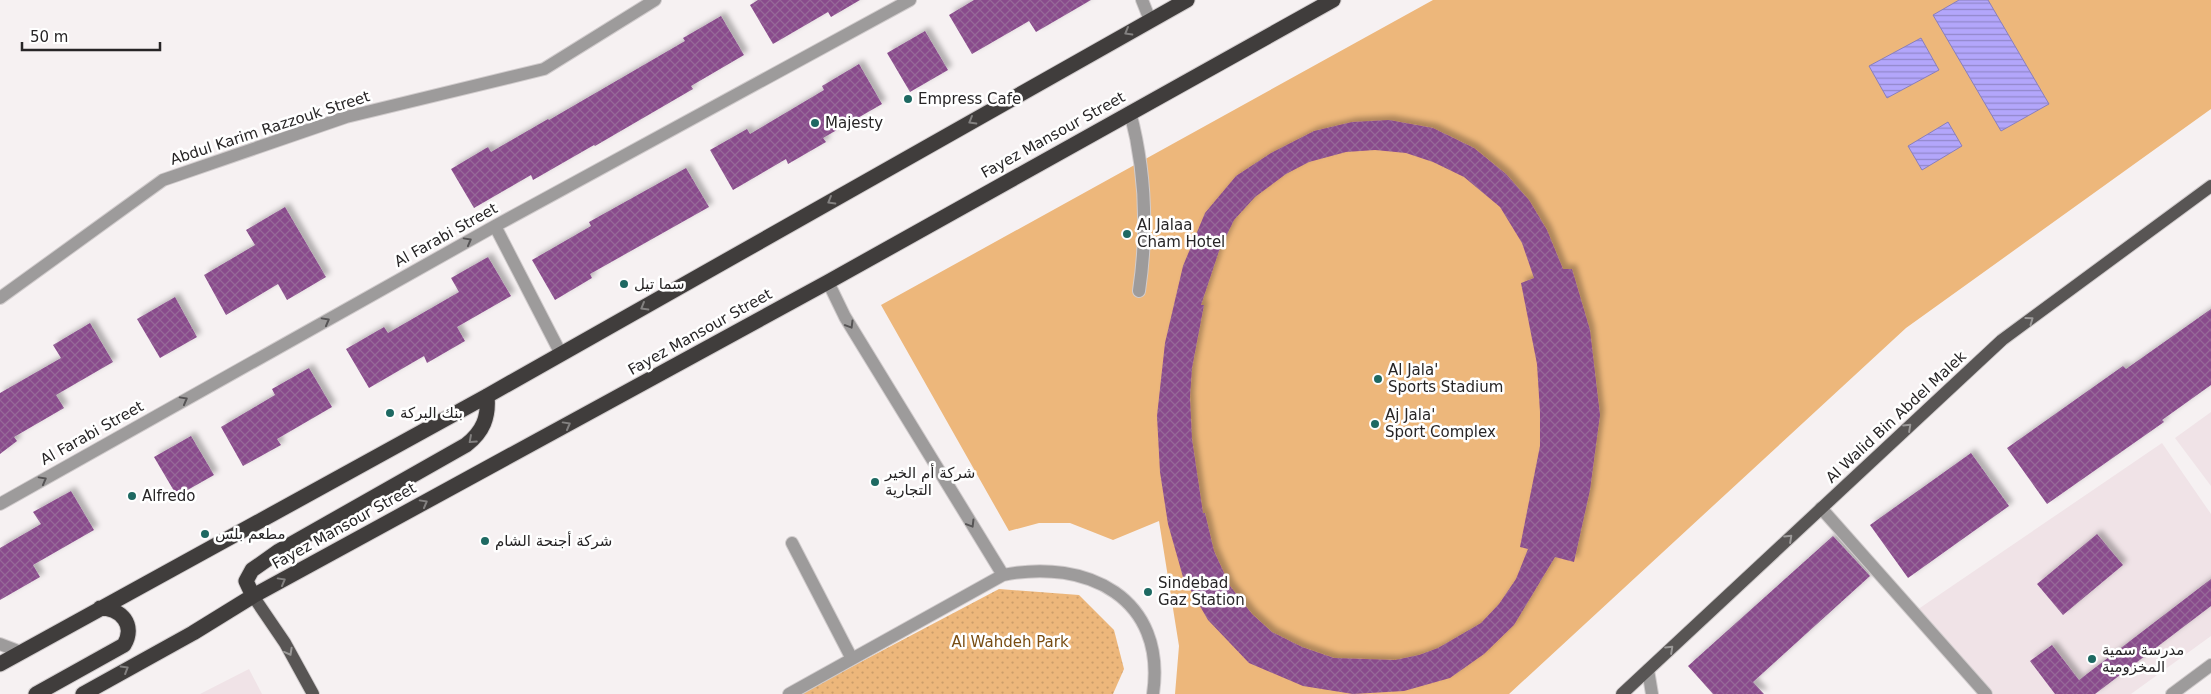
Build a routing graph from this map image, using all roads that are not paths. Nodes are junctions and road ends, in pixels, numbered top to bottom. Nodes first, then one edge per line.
1 (654, 0) edge
2 (910, 0) edge
3 (1142, 0) edge
4 (1186, 0) edge
5 (1333, 0) edge
6 (1150, 20) junction
7 (1130, 112) junction
8 (2211, 186) edge
9 (495, 226) junction
10 (828, 282) junction
11 (1139, 291) dead end
12 (0, 298) edge
13 (561, 354) junction
14 (487, 396) junction
15 (0, 504) edge
16 (1821, 508) junction
17 (792, 543) dead end
18 (1003, 575) junction
19 (253, 596) junction
20 (100, 608) junction
21 (0, 644) edge
22 (21, 652) junction
23 (852, 659) junction
24 (0, 664) edge
25 (2211, 665) edge
26 (1648, 670) junction
27 (36, 694) edge
28 (83, 694) edge
29 (312, 694) edge
30 (789, 694) edge
31 (1153, 694) edge
32 (1622, 694) edge
33 (1652, 694) edge
34 (1986, 694) edge
35 (2172, 694) edge

1 - 12 street, Abdul Karim Razzouk Street
2 - 9 street, Al Farabi Street
3 - 6 street
4 - 6 highway
5 - 7 highway, Fayez Mansour Street
6 -> 13 highway
7 - 10 highway, Fayez Mansour Street
7 - 11 street
16 -> 8 main road, Al Walid Bin Abdel Malek
9 - 13 street
15 -> 9 street, Al Farabi Street
10 -> 18 street
19 -> 10 highway, Fayez Mansour Street
13 - 14 highway
14 -> 19 highway
14 - 20 highway
26 -> 16 main road, Al Walid Bin Abdel Malek
16 - 34 street
17 - 23 street
18 - 23 street
18 - 31 street
28 -> 19 highway, Fayez Mansour Street
19 -> 29 main road
20 - 22 highway
20 - 27 highway
21 - 22 street
22 - 24 highway
23 - 30 street
25 - 35 street
26 - 32 main road, Al Walid Bin Abdel Malek
26 - 33 street

